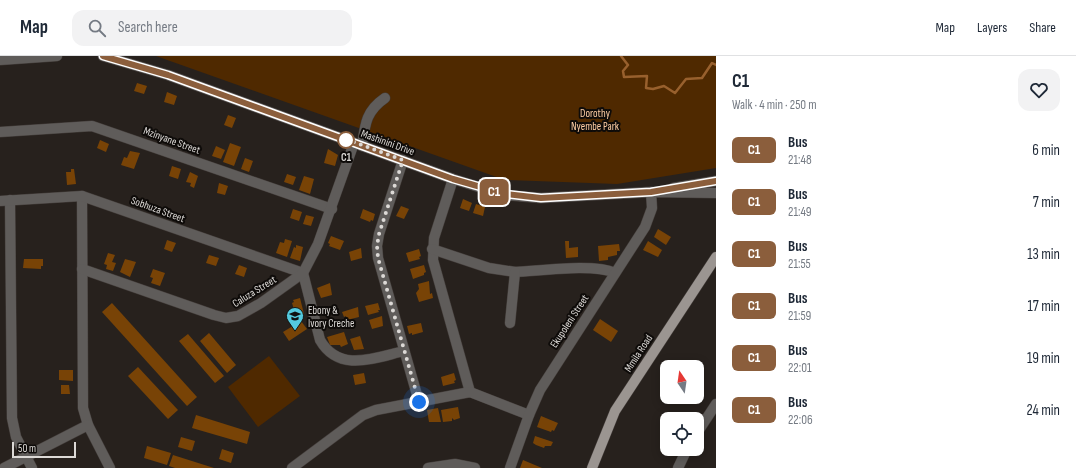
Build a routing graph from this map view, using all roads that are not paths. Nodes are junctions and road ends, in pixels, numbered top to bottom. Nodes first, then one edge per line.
1 (57, 56) edge
2 (103, 56) edge
3 (0, 60) edge
4 (385, 98) dead end
5 (0, 132) edge
6 (358, 144) junction
7 (403, 160) junction
8 (453, 179) junction
9 (716, 181) edge
10 (651, 192) junction
11 (716, 192) edge
12 (82, 196) junction
13 (5, 200) edge
14 (332, 210) junction
15 (432, 249) junction
16 (716, 257) edge
17 (82, 269) junction
18 (716, 270) edge
19 (515, 272) junction
20 (303, 273) junction
21 (615, 273) junction
22 (510, 323) dead end
23 (404, 351) junction
24 (647, 365) junction
25 (470, 392) junction
26 (419, 402) junction
27 (716, 404) edge
28 (529, 414) junction
29 (704, 422) edge
30 (88, 425) junction
31 (684, 456) edge
32 (26, 457) junction
33 (4, 468) edge
34 (32, 468) edge
35 (110, 468) edge
36 (292, 468) edge
37 (428, 468) edge
38 (475, 468) edge
39 (510, 468) edge
40 (592, 468) edge
41 (598, 468) edge
42 (678, 468) edge

1 - 3 street
2 - 6 street, Mashinini Drive
4 - 6 street, Caluza Street
5 - 14 street, Mzinyane Street
6 - 7 street, Mashinini Drive
6 - 14 street, Caluza Street
7 - 8 street, Mashinini Drive
7 - 23 street
8 - 10 street, Mashinini Drive
8 - 15 street
9 - 10 street, Mashinini Drive
10 - 11 street, Mashinini Drive
10 - 21 street, Ekupoleni Street
12 - 13 street, Sobhuza Street
12 - 17 street
12 - 20 street, Sobhuza Street
13 - 32 street
14 - 20 street, Caluza Street
15 - 19 street
15 - 25 street
16 - 24 main road, Mmila Road
17 - 20 street, Caluza Street
17 - 30 street
18 - 24 main road, Mmila Road
19 - 21 street
19 - 22 street
20 - 23 street
21 - 28 street, Ekupoleni Street
23 - 26 street
24 - 40 main road, Mmila Road
24 - 41 main road, Mmila Road
25 - 26 street
25 - 28 street
26 - 36 street
27 - 29 street
28 - 39 street, Ekupoleni Street
30 - 32 street
30 - 35 street
31 - 42 street
32 - 33 street
32 - 34 street
37 - 38 street

